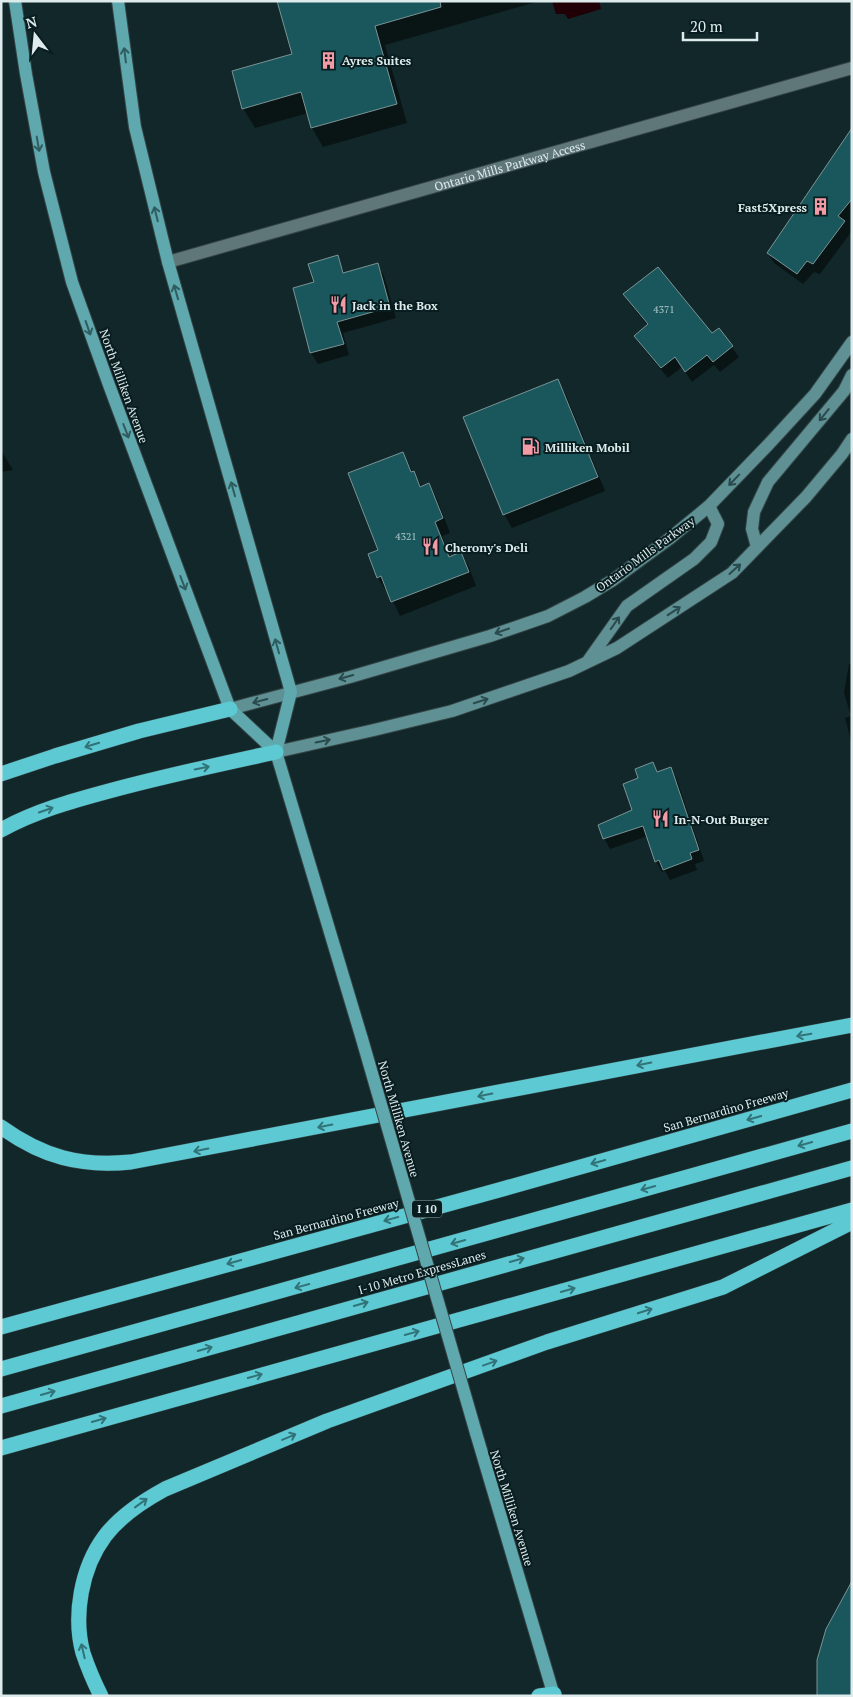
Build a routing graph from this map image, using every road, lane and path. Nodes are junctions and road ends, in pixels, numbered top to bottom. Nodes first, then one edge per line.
1 (15, 1) edge
2 (118, 1) edge
3 (852, 68) edge
4 (168, 262) junction
5 (852, 342) edge
6 (852, 375) edge
7 (852, 439) edge
8 (709, 506) junction
9 (758, 547) junction
10 (587, 663) junction
11 (291, 692) junction
12 (230, 709) junction
13 (276, 752) junction
14 (1, 774) edge
15 (1, 830) edge
16 (852, 1026) edge
17 (852, 1090) edge
18 (1, 1127) edge
19 (852, 1131) edge
20 (852, 1168) edge
21 (852, 1210) edge
22 (852, 1222) edge
23 (1, 1327) edge
24 (1, 1369) edge
25 (1, 1406) edge
26 (1, 1448) edge
27 (549, 1695) edge
28 (101, 1696) edge

1 -> 12 main road, North Milliken Avenue
4 -> 2 main road
3 - 4 street, Ontario Mills Parkway Access
11 -> 4 main road
5 -> 8 main road, Ontario Mills Parkway
6 -> 9 main road
7 - 9 main road
10 -> 8 main road
8 -> 11 main road, Ontario Mills Parkway
10 -> 9 main road
13 -> 10 main road
11 -> 12 main road, Ontario Mills Parkway
11 - 13 main road
12 - 13 main road, North Milliken Avenue
12 -> 14 highway
15 -> 13 highway
13 - 27 main road, North Milliken Avenue, bridge
16 -> 18 highway
17 -> 23 highway, San Bernardino Freeway / I 10
19 -> 24 highway, I-10 Metro ExpressLanes
25 -> 20 highway, I-10 Metro ExpressLanes
26 -> 21 highway
28 -> 22 highway

